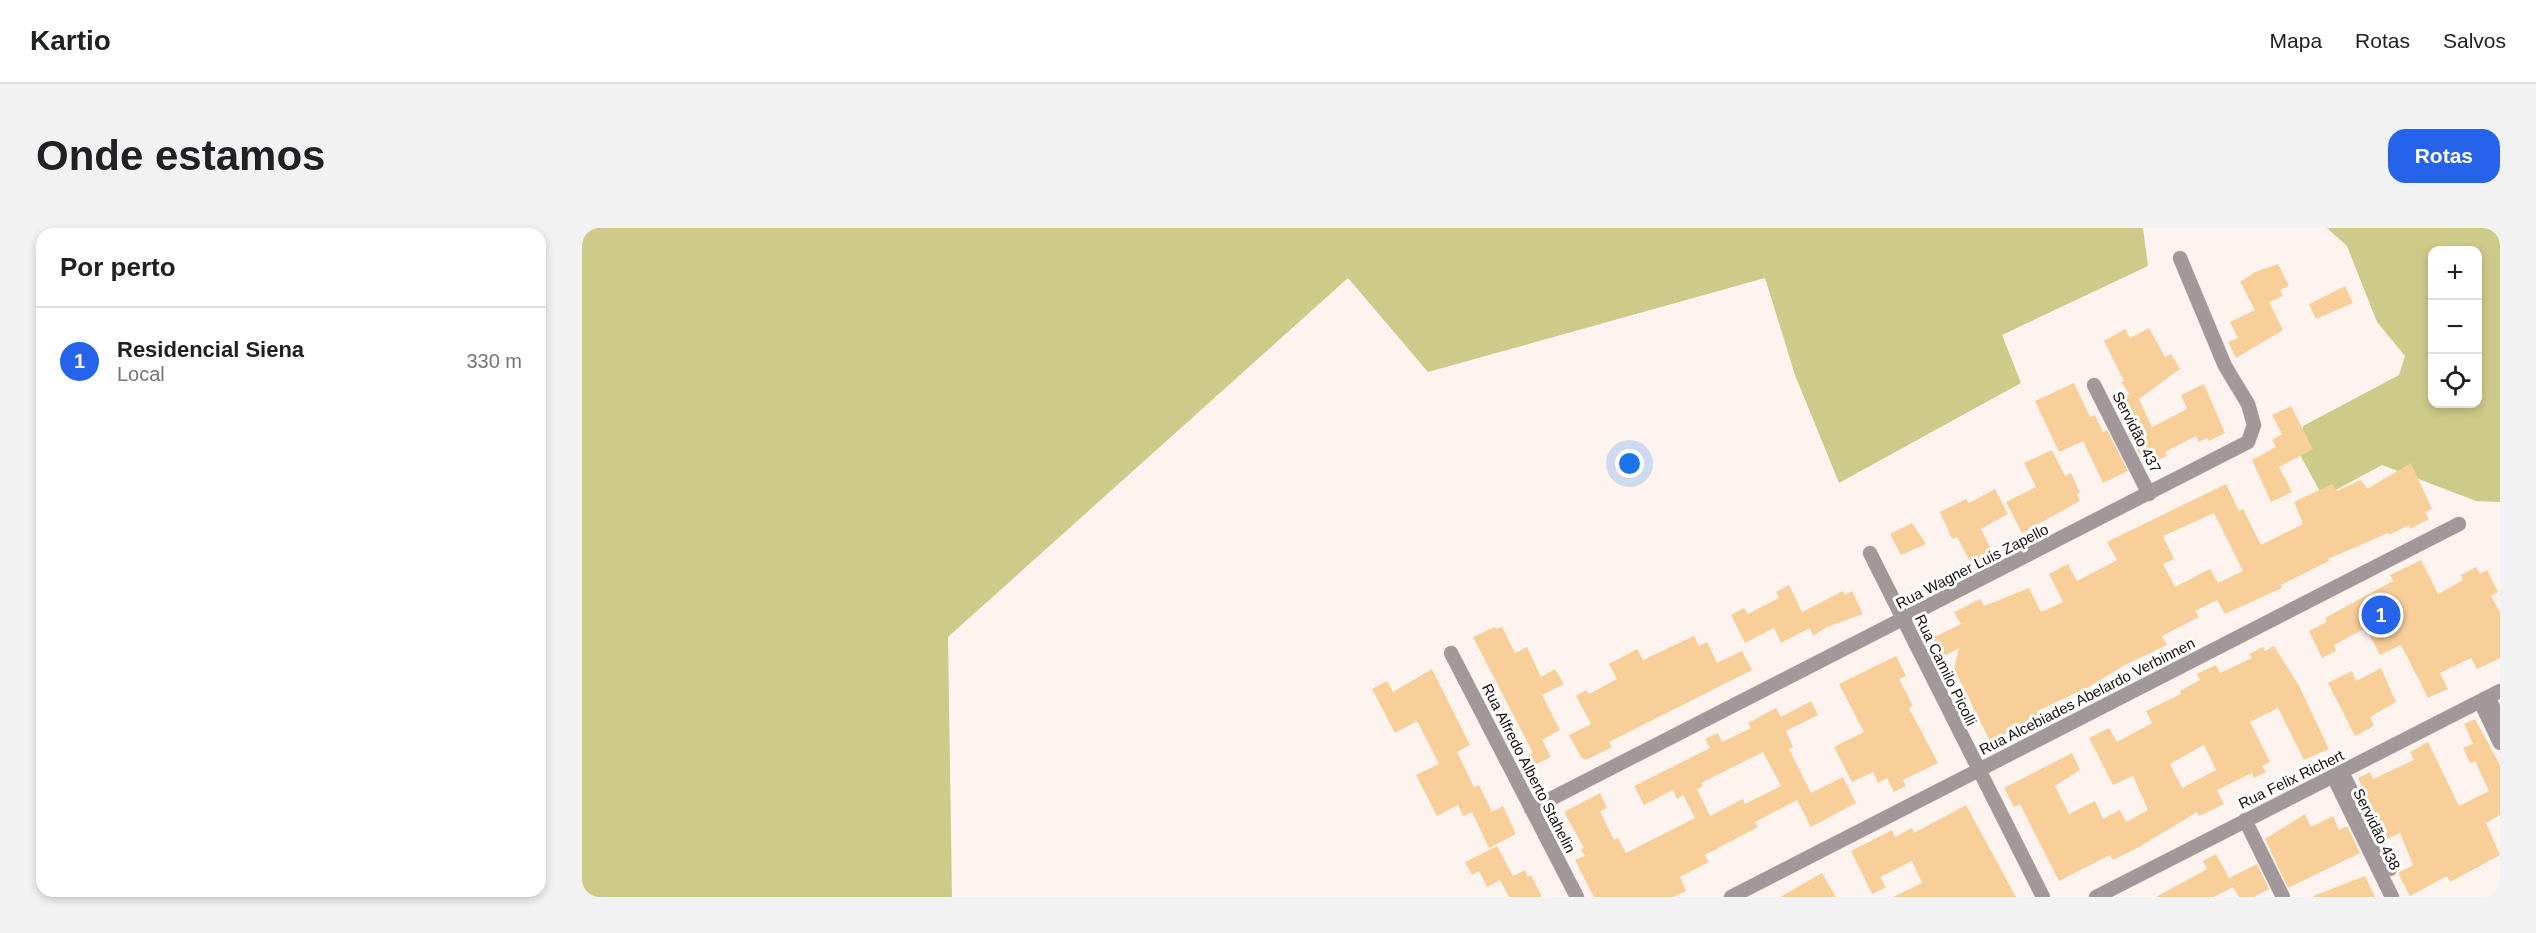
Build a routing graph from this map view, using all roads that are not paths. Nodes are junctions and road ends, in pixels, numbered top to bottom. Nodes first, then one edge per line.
1 (2180, 258) dead end
2 (2094, 385) dead end
3 (2149, 494) junction
4 (2459, 524) dead end
5 (1870, 553) dead end
6 (1903, 619) junction
7 (1451, 653) dead end
8 (2489, 696) edge
9 (2500, 721) edge
10 (2500, 743) edge
11 (1978, 771) junction
12 (2338, 774) junction
13 (1531, 809) junction
14 (2245, 820) junction
15 (2390, 869) dead end
16 (1577, 897) edge
17 (1731, 897) edge
18 (2043, 897) edge
19 (2096, 897) edge
20 (2283, 897) edge
21 (2392, 897) edge

1 - 3 street, Rua Wagner Luis Zapello
2 - 3 street, Servidão 437
3 - 6 street, Rua Wagner Luis Zapello
4 - 11 street, Rua Alcebiades Abelardo Verbinnen
5 - 6 street, Rua Camilo Picolli
6 - 11 street, Rua Camilo Picolli
6 - 13 street, Rua Wagner Luis Zapello
7 - 13 street, Rua Alfredo Alberto Stahelin
8 - 9 street
8 - 10 street
8 - 12 street, Rua Felix Richert
11 - 17 street, Rua Alcebiades Abelardo Verbinnen
11 - 18 street, Rua Camilo Picolli
12 - 14 street, Rua Felix Richert
12 - 15 street
12 - 21 street, Servidão 438
13 - 16 street, Rua Alfredo Alberto Stahelin
14 - 19 street, Rua Felix Richert
14 - 20 street

